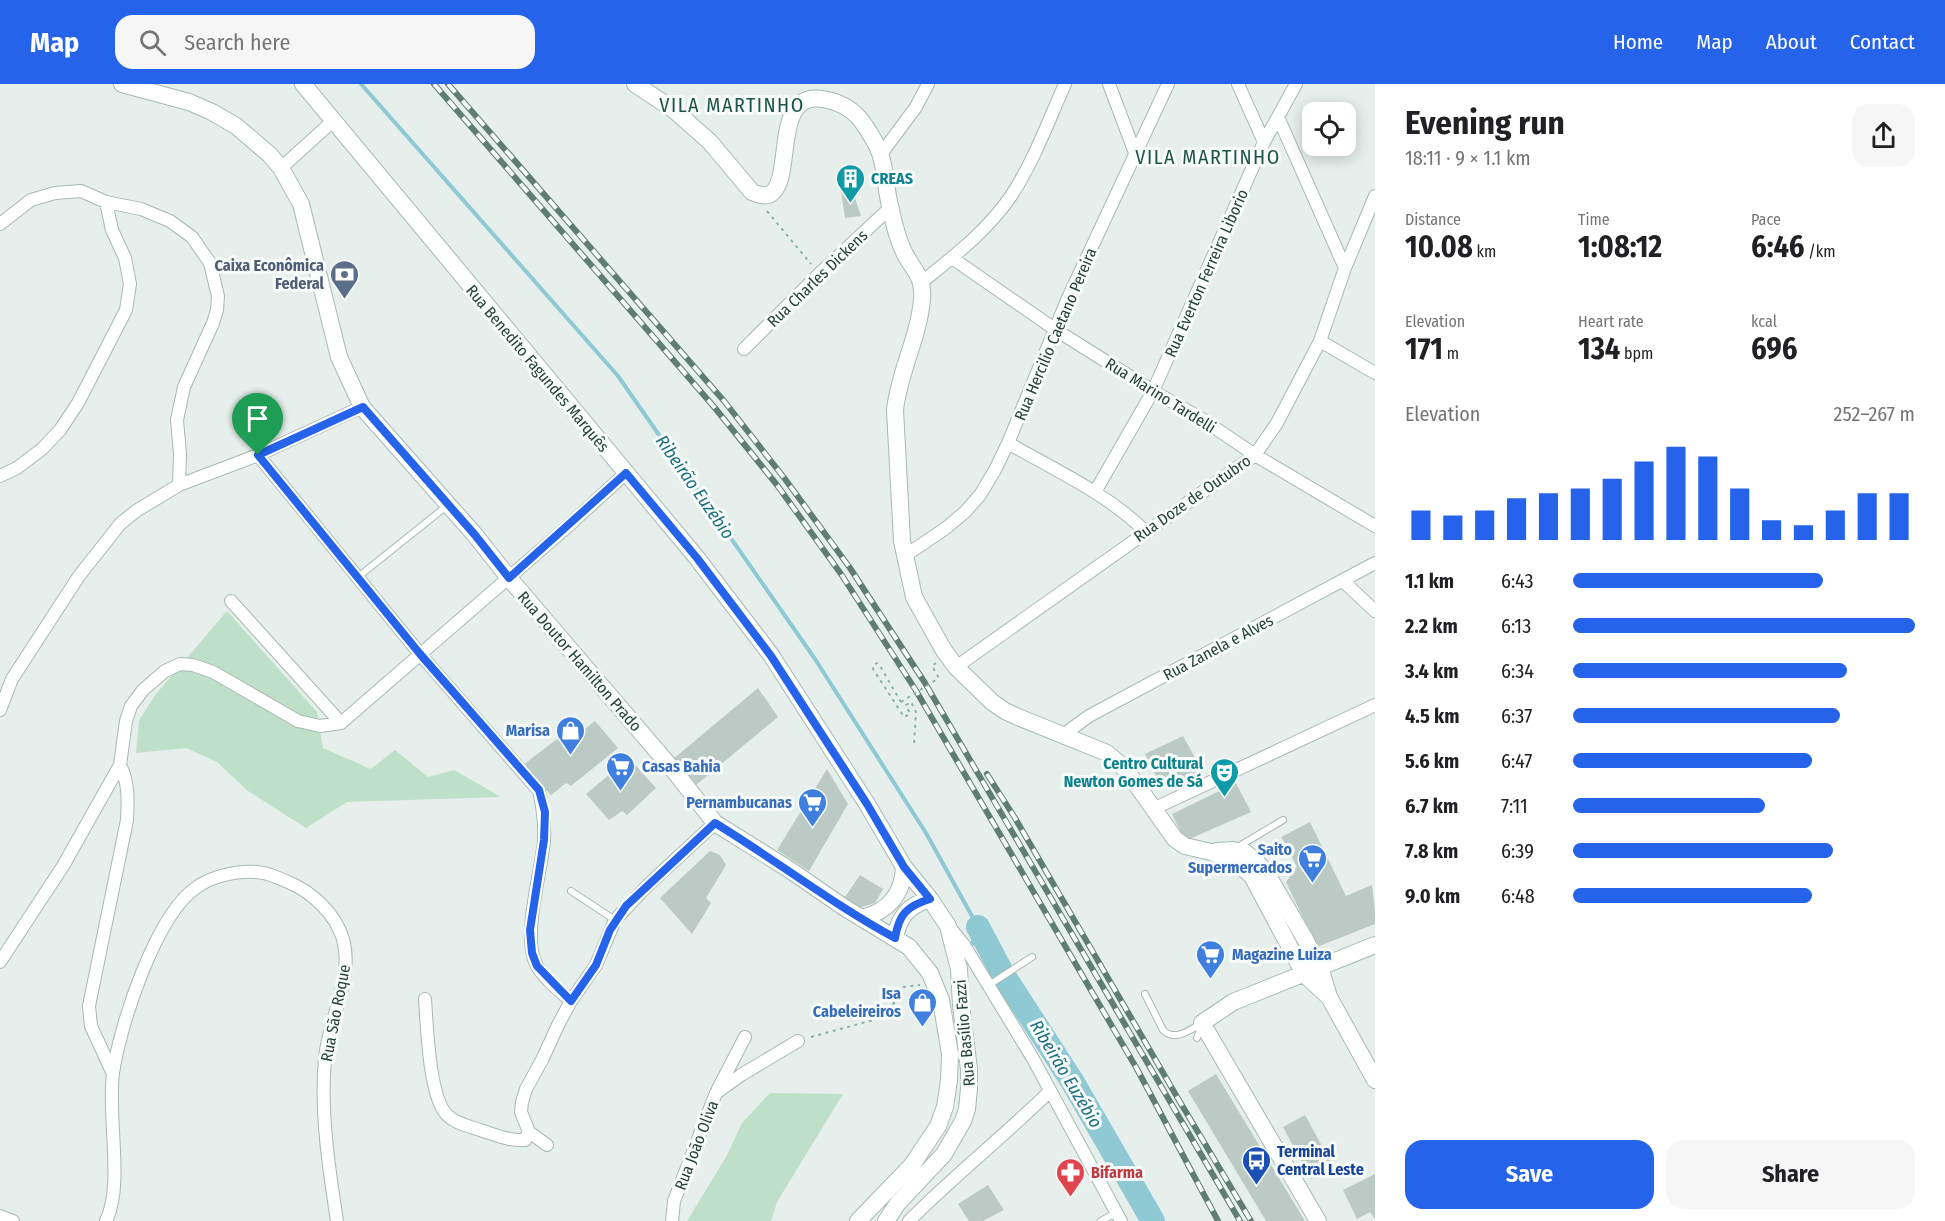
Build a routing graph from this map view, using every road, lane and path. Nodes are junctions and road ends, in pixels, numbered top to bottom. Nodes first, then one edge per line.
1 (122, 84) edge
2 (303, 84) edge
3 (635, 84) edge
4 (928, 84) edge
5 (1065, 84) edge
6 (1109, 84) edge
7 (1168, 84) edge
8 (1238, 84) edge
9 (1296, 84) edge
10 (1278, 117) junction
11 (334, 120) junction
12 (1264, 142) junction
13 (1135, 153) junction
14 (881, 154) junction
15 (281, 168) junction
16 (1375, 196) edge
17 (106, 202) junction
18 (890, 208) junction
19 (767, 211) dead end
20 (1372, 213) edge
21 (0, 224) edge
22 (952, 258) junction
23 (1345, 268) junction
24 (819, 274) junction
25 (922, 282) junction
26 (1056, 330) junction
27 (1320, 341) junction
28 (744, 349) dead end
29 (1375, 373) edge
30 (1153, 391) junction
31 (363, 407) junction
32 (1008, 443) junction
33 (258, 455) junction
34 (1255, 455) junction
35 (626, 473) junction
36 (0, 476) edge
37 (179, 485) junction
38 (1095, 492) junction
39 (448, 505) junction
40 (1375, 526) edge
41 (1145, 531) junction
42 (906, 555) junction
43 (1375, 563) edge
44 (358, 578) junction
45 (509, 578) junction
46 (1343, 581) junction
47 (231, 601) dead end
48 (1375, 611) edge
49 (420, 654) junction
50 (956, 667) junction
51 (939, 678) dead end
52 (1375, 705) edge
53 (0, 710) edge
54 (341, 723) junction
55 (1063, 735) junction
56 (914, 745) dead end
57 (120, 765) junction
58 (1153, 809) junction
59 (1283, 820) dead end
60 (715, 823) junction
61 (1223, 853) junction
62 (904, 867) junction
63 (571, 891) dead end
64 (930, 899) junction
65 (861, 918) junction
66 (615, 920) junction
67 (948, 926) junction
68 (895, 938) junction
69 (1375, 945) edge
70 (1032, 957) dead end
71 (0, 962) edge
72 (1311, 971) junction
73 (934, 981) joint
74 (989, 985) junction
75 (916, 986) dead end
76 (1145, 994) dead end
77 (425, 999) dead end
78 (571, 1001) junction
79 (1199, 1031) junction
80 (745, 1037) dead end
81 (798, 1041) joint
82 (113, 1074) junction
83 (1375, 1080) edge
84 (1050, 1092) junction
85 (716, 1093) junction
86 (530, 1132) junction
87 (547, 1145) dead end
88 (0, 1216) edge
89 (1119, 1217) edge
90 (13, 1221) edge
91 (106, 1221) edge
92 (337, 1221) edge
93 (672, 1221) edge
94 (858, 1221) edge
95 (886, 1221) edge
96 (909, 1221) edge
97 (1101, 1221) edge
98 (1318, 1221) edge

1 - 15 main road, Rua Doutor Hamilton Prado
2 - 11 main road, Rua Benedito Fagundes Marquês
3 - 14 main road
4 - 14 street
5 - 22 street
6 - 13 street
7 - 13 street, Rua Hercilio Caetano Pereira
8 - 12 street
9 - 10 street, Rua Everton Ferreira Liborio
10 - 12 street, Rua Everton Ferreira Liborio
10 - 23 street
11 - 15 street
11 - 35 main road, Rua Benedito Fagundes Marquês
12 - 30 street, Rua Everton Ferreira Liborio
13 - 26 street, Rua Hercilio Caetano Pereira
14 - 18 main road
15 - 31 main road, Rua Doutor Hamilton Prado
16 - 20 street, Rua Doze de Outubro
17 - 21 street
17 - 36 street
17 - 37 street
18 - 24 street, Rua Charles Dickens
18 - 25 main road
19 - 24 path
20 - 23 street, Rua Doze de Outubro
22 - 25 street
22 - 26 street, Rua Marino Tardelli
23 - 27 street, Rua Doze de Outubro
24 - 28 street, Rua Charles Dickens
25 - 42 main road
26 - 30 street, Rua Marino Tardelli
26 - 32 street, Rua Hercilio Caetano Pereira
27 - 29 street
27 - 34 street, Rua Doze de Outubro
30 - 34 street, Rua Marino Tardelli
30 - 38 street, Rua Everton Ferreira Liborio
31 - 33 street
31 - 39 main road, Rua Doutor Hamilton Prado
32 - 38 street
32 - 42 street, Rua Hercilio Caetano Pereira
33 - 37 street
33 - 44 street
34 - 40 street, Rua Marino Tardelli
34 - 41 street, Rua Doze de Outubro
35 - 45 street
35 - 62 main road, Rua Benedito Fagundes Marquês
37 - 53 street
38 - 41 street
39 - 44 lane
39 - 45 main road, Rua Doutor Hamilton Prado
41 - 50 street, Rua Doze de Outubro
42 - 50 main road
43 - 46 street, Rua Zanela e Alves
44 - 49 street
45 - 49 street
45 - 60 main road, Rua Doutor Hamilton Prado
46 - 48 street
46 - 55 street, Rua Zanela e Alves
47 - 54 street
49 - 54 street
49 - 78 street
50 - 55 main road
51 - 56 path, bridge
52 - 58 street
54 - 57 street
55 - 58 main road
57 - 71 street
57 - 82 street
58 - 61 main road
59 - 61 lane
60 - 65 main road, Rua Doutor Hamilton Prado
60 - 66 street
61 - 72 main road
62 - 64 main road, Rua Benedito Fagundes Marquês
62 - 65 main road
63 - 66 lane
64 - 67 main road, Rua Benedito Fagundes Marquês
64 - 68 main road
65 - 68 main road, Rua Doutor Hamilton Prado
66 - 78 street
67 - 74 street
67 - 95 main road, Rua Basílio Fazzi
68 - 73 main road, Rua Doutor Hamilton Prado
69 - 72 main road
70 - 74 lane
72 - 79 main road
72 - 83 main road
73 - 94 main road, Rua Basílio Fazzi
74 - 84 street
75 - 81 path
76 - 79 lane
77 - 86 street
78 - 86 street
79 - 98 main road
80 - 85 street
81 - 85 street, Rua João Oliva
82 - 91 street, Rua São Roque
82 - 92 street, Rua São Roque
84 - 89 street
84 - 96 street
85 - 93 street, Rua João Oliva
86 - 87 street
88 - 90 street
89 - 97 lane

